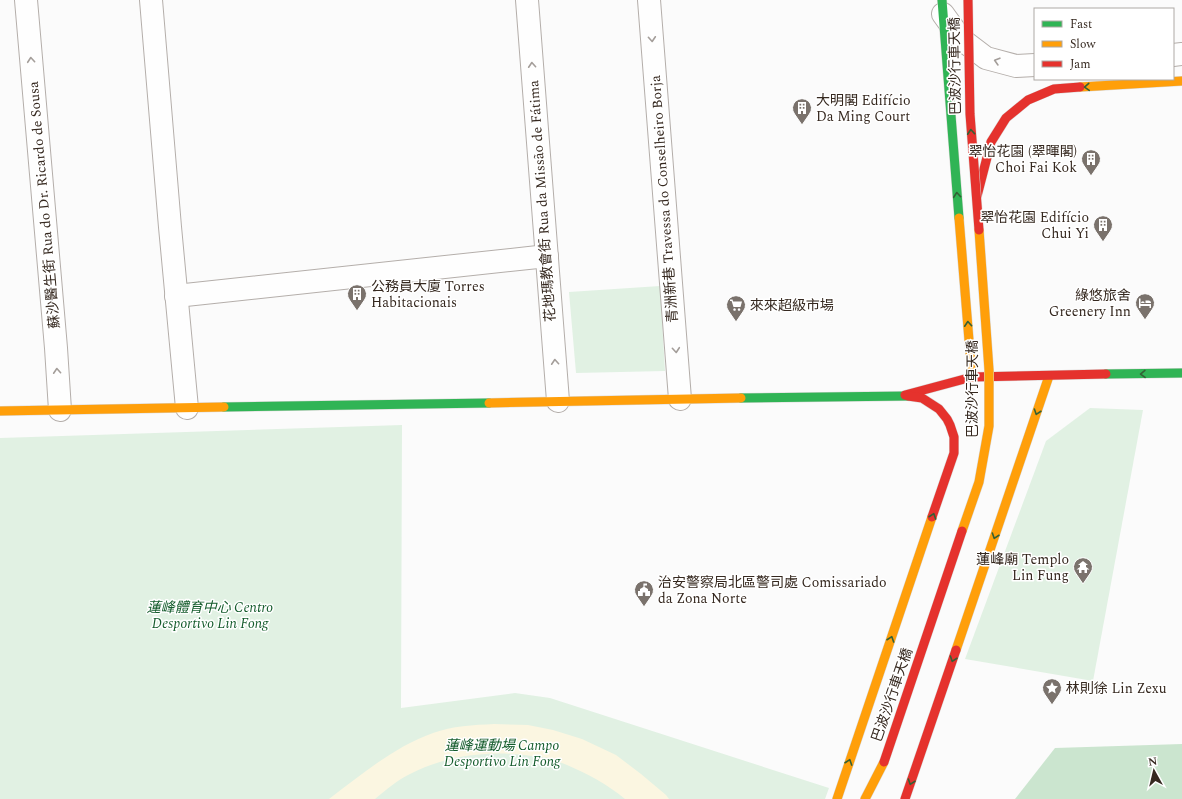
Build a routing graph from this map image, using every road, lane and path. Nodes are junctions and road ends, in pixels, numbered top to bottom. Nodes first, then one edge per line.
1 (26, 0) edge
2 (152, 0) edge
3 (527, 0) edge
4 (648, 0) edge
5 (968, 0) edge
6 (943, 7) edge
7 (1034, 65) edge
8 (1182, 80) edge
9 (976, 199) junction
10 (547, 256) junction
11 (176, 296) junction
12 (1182, 373) edge
13 (1049, 376) junction
14 (972, 377) junction
15 (904, 396) junction
16 (680, 399) junction
17 (558, 401) junction
18 (187, 408) junction
19 (60, 410) junction
20 (0, 411) edge
21 (884, 762) junction
22 (879, 792) dead end
23 (837, 799) edge
24 (865, 799) edge
25 (905, 799) edge

19 -> 1 street, 蘇沙醫生街 Rua do Dr. Ricardo de Sousa
2 - 11 street
10 -> 3 street, 花地瑪教會街 Rua da Missão de Fátima
4 -> 16 street, 青洲新巷 Travessa do Conselheiro Borja
9 -> 5 main road, 巴波沙行車天橋, bridge
7 -> 6 street
14 -> 6 main road
8 -> 9 main road, bridge
9 - 21 main road, 巴波沙行車天橋, bridge
10 - 11 street
17 -> 10 street, 花地瑪教會街 Rua da Missão de Fátima
11 - 18 street
12 -> 13 main road
13 - 14 main road
13 -> 25 main road
14 - 15 main road
15 - 16 main road
23 -> 15 main road
16 - 17 main road
17 - 18 main road
18 - 19 main road
19 - 20 main road
21 - 22 main road
21 - 24 main road

